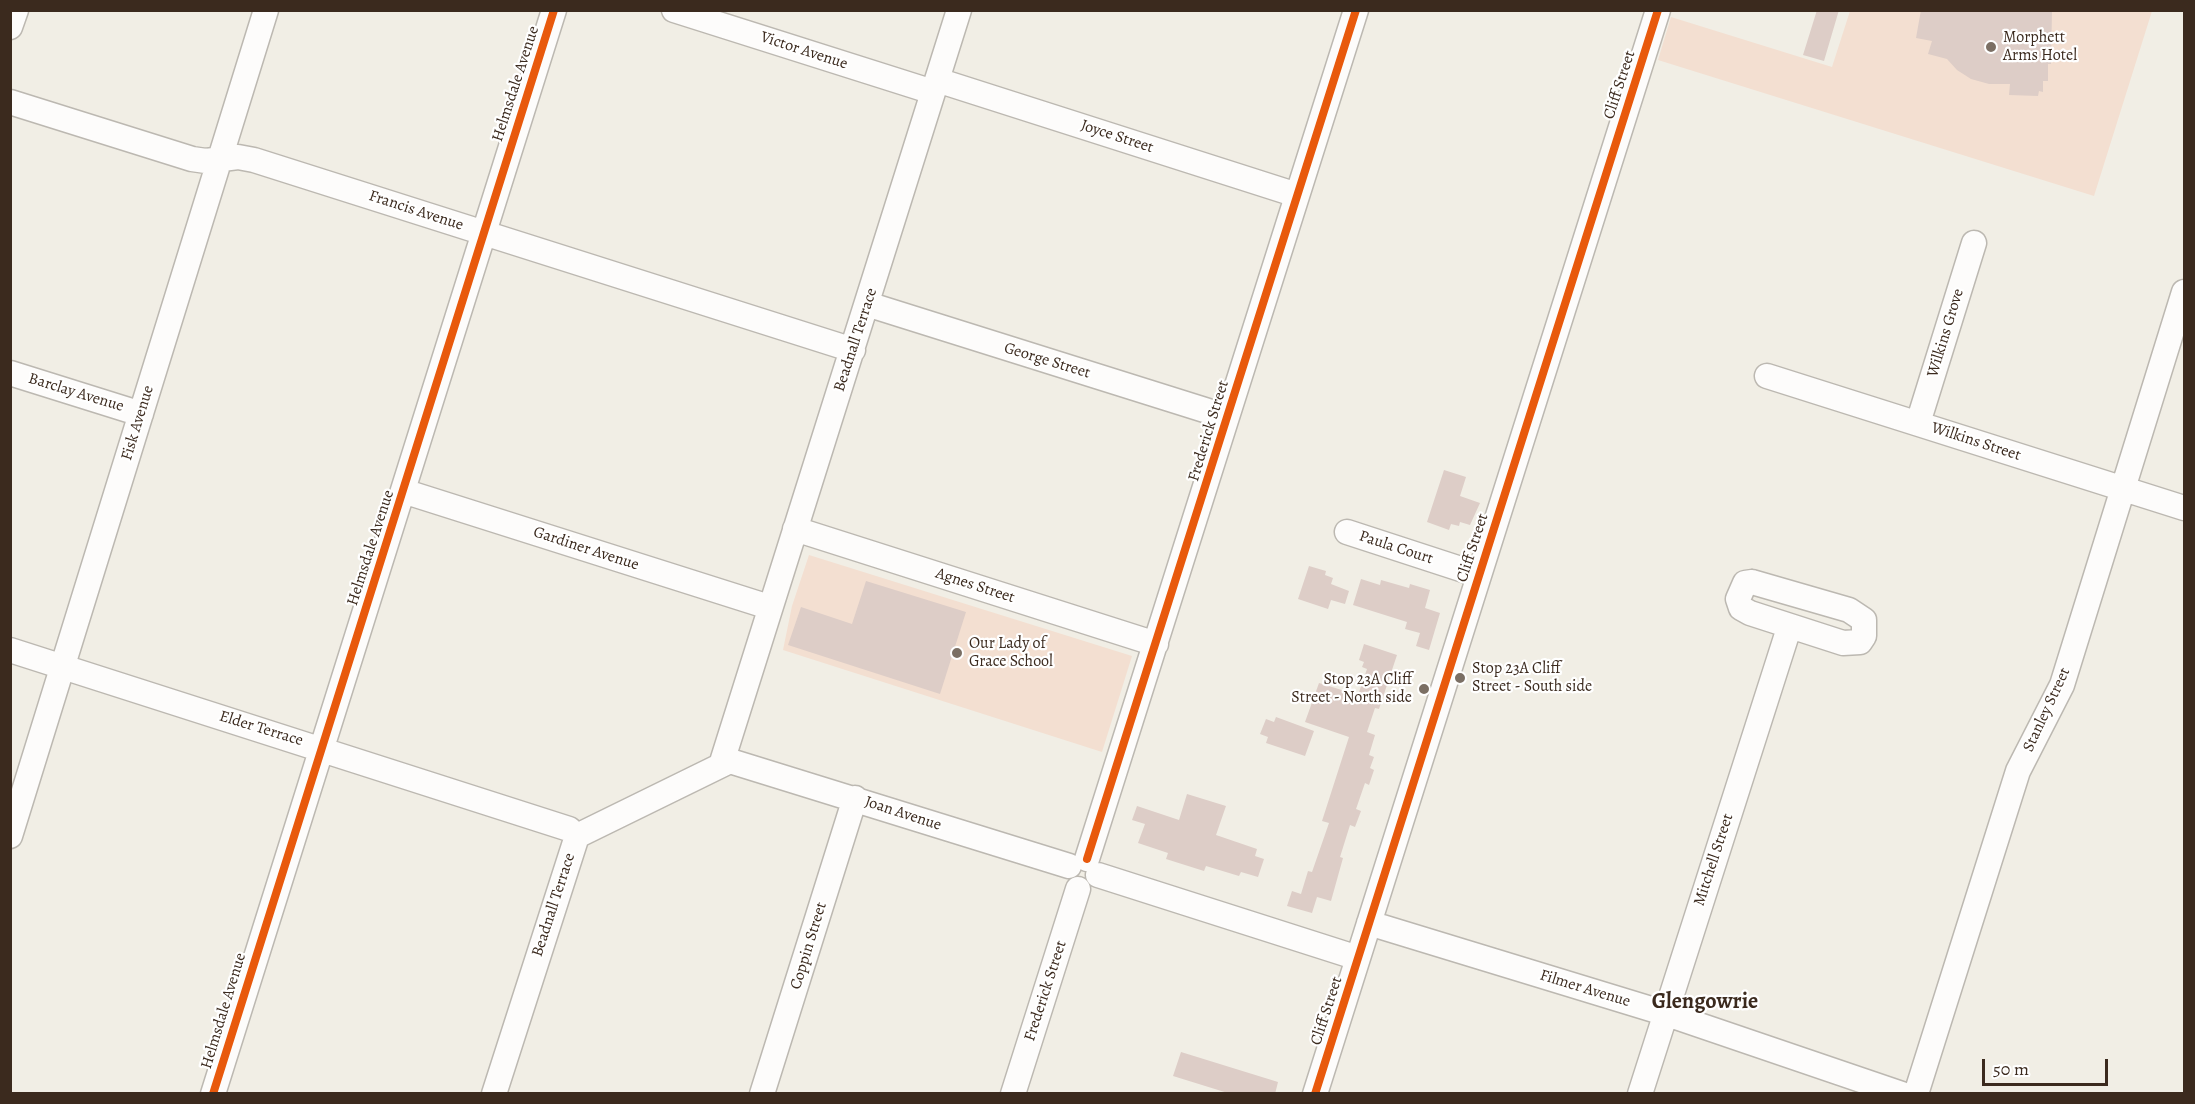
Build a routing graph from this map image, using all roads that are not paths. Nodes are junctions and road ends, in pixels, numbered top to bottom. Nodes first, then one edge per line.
1 (16, 10) edge
2 (266, 10) edge
3 (554, 10) edge
4 (674, 10) edge
5 (958, 10) edge
6 (1356, 10) edge
7 (1658, 10) edge
8 (10, 27) edge
9 (935, 86) junction
10 (10, 102) edge
11 (221, 157) junction
12 (1297, 195) junction
13 (483, 233) junction
14 (1974, 243) dead end
15 (2184, 292) edge
16 (867, 304) junction
17 (853, 350) junction
18 (10, 373) edge
19 (1767, 376) dead end
20 (141, 414) junction
21 (1227, 417) junction
22 (1918, 423) junction
23 (2123, 488) junction
24 (404, 491) junction
25 (2184, 508) edge
26 (795, 529) junction
27 (1347, 532) dead end
28 (1479, 575) junction
29 (768, 607) junction
30 (1789, 628) junction
31 (1156, 644) junction
32 (10, 650) edge
33 (63, 666) junction
34 (320, 747) junction
35 (729, 763) junction
36 (855, 798) junction
37 (10, 836) edge
38 (577, 836) junction
39 (1083, 872) junction
40 (1369, 923) junction
41 (1358, 958) junction
42 (1664, 1013) junction
43 (213, 1094) edge
44 (494, 1094) edge
45 (762, 1094) edge
46 (1013, 1094) edge
47 (1315, 1094) edge
48 (1640, 1094) edge
49 (1902, 1094) edge
50 (1916, 1094) edge

1 - 8 street
2 - 11 street, Fisk Avenue
3 - 13 street, Helmsdale Avenue
4 - 9 street, Victor Avenue
5 - 9 street, Beadnall Terrace
6 - 12 street, Frederick Street
7 - 28 street, Cliff Street
9 - 12 street, Joyce Street
9 - 16 street, Beadnall Terrace
10 - 11 street, Francis Avenue
11 - 13 street, Francis Avenue
11 - 20 street, Fisk Avenue
12 - 21 street, Frederick Street
13 - 17 street, Francis Avenue
13 - 24 street, Helmsdale Avenue
14 - 22 street, Wilkins Grove
15 - 23 street, Stanley Street
16 - 17 street, Beadnall Terrace
16 - 21 street, George Street
17 - 26 street, Beadnall Terrace
18 - 20 street, Barclay Avenue
19 - 22 street, Wilkins Street
20 - 33 street, Fisk Avenue
21 - 31 street, Frederick Street
22 - 23 street, Wilkins Street
23 - 25 street, Wilkins Street
23 - 50 street, Stanley Street
24 - 29 street, Gardiner Avenue
24 - 34 street, Helmsdale Avenue
26 - 29 street, Beadnall Terrace
26 - 31 street, Agnes Street
27 - 28 street, Paula Court
28 - 40 street, Cliff Street
29 - 35 street, Beadnall Terrace
30 - 30 street
30 - 42 street, Mitchell Street
31 - 39 street, Frederick Street
32 - 33 street, Elder Terrace
33 - 34 street, Elder Terrace
33 - 37 street, Fisk Avenue
34 - 38 street, Elder Terrace
34 - 43 street, Helmsdale Avenue
35 - 36 street, Joan Avenue
35 - 38 street, Beadnall Terrace
36 - 39 street, Joan Avenue
36 - 45 street, Coppin Street
38 - 44 street, Beadnall Terrace
39 - 41 street, Joan Avenue
39 - 46 street, Frederick Street
40 - 41 street, Cliff Street
40 - 42 street, Filmer Avenue
41 - 47 street, Cliff Street
42 - 48 street, Mitchell Street
42 - 49 street, Filmer Avenue

